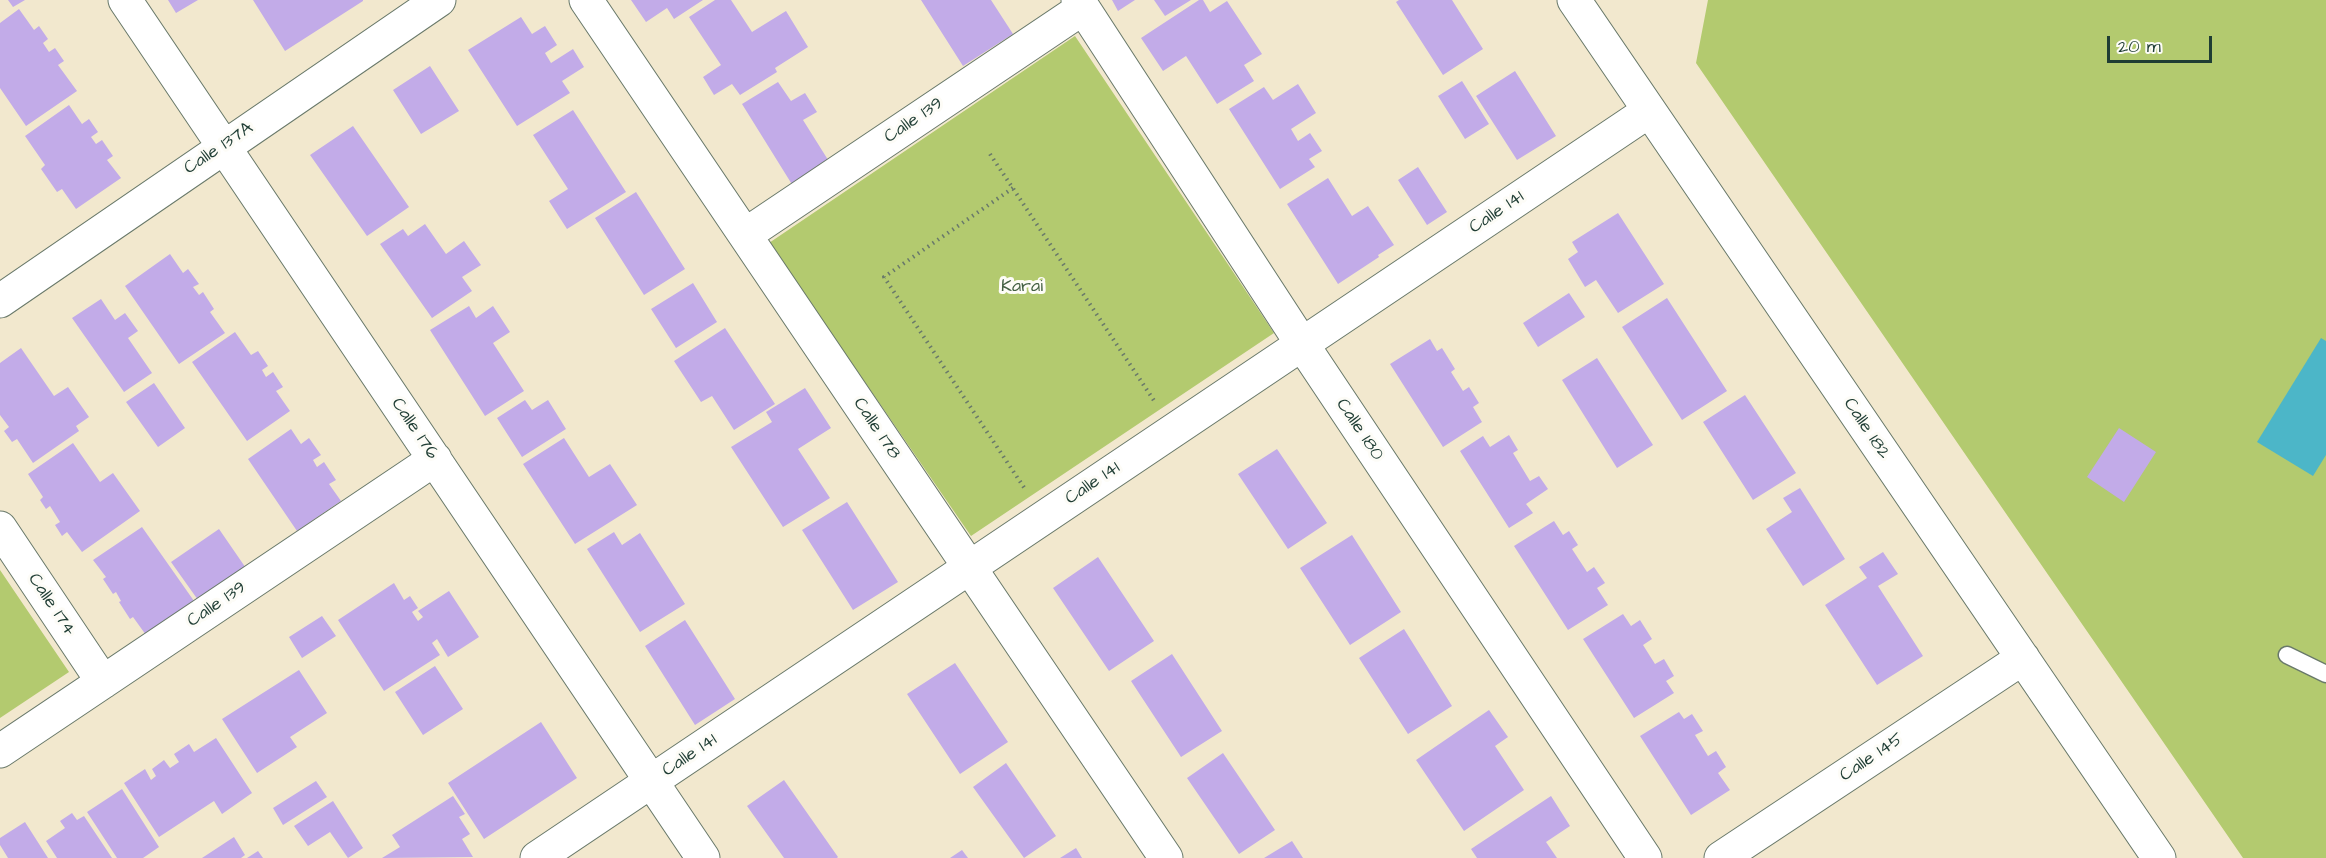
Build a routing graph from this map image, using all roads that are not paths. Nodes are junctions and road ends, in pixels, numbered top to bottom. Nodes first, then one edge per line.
1 (124, 0) edge
2 (439, 0) edge
3 (586, 0) edge
4 (1574, 0) edge
5 (1080, 4) edge
6 (1649, 111) junction
7 (224, 146) junction
8 (745, 235) junction
9 (0, 301) edge
10 (1302, 344) junction
11 (435, 459) junction
12 (0, 528) edge
13 (969, 568) junction
14 (2287, 655) dead end
15 (2023, 658) junction
16 (2326, 674) edge
17 (103, 682) junction
18 (0, 752) edge
19 (651, 782) junction
20 (1740, 853) edge
21 (537, 858) edge
22 (703, 858) edge
23 (1166, 858) edge
24 (1645, 858) edge
25 (2159, 858) edge

1 - 7 street, Calle 176
2 - 7 street, Calle 137A
3 - 8 street, Calle 178
4 - 6 street, Calle 182
5 - 8 street, Calle 139
5 - 10 street, Calle 180
6 - 10 street, Calle 141
6 - 15 street, Calle 182
7 - 9 street, Calle 137A
7 - 11 street, Calle 176
8 - 13 street, Calle 178
10 - 13 street, Calle 141
10 - 24 street, Calle 180
11 - 17 street, Calle 139
11 - 19 street, Calle 176
12 - 17 street, Calle 174
13 - 19 street, Calle 141
13 - 23 street, Calle 178
14 - 16 lane
15 - 20 street, Calle 145
15 - 25 street, Calle 182
17 - 18 street, Calle 139
19 - 21 street, Calle 141
19 - 22 street, Calle 176

